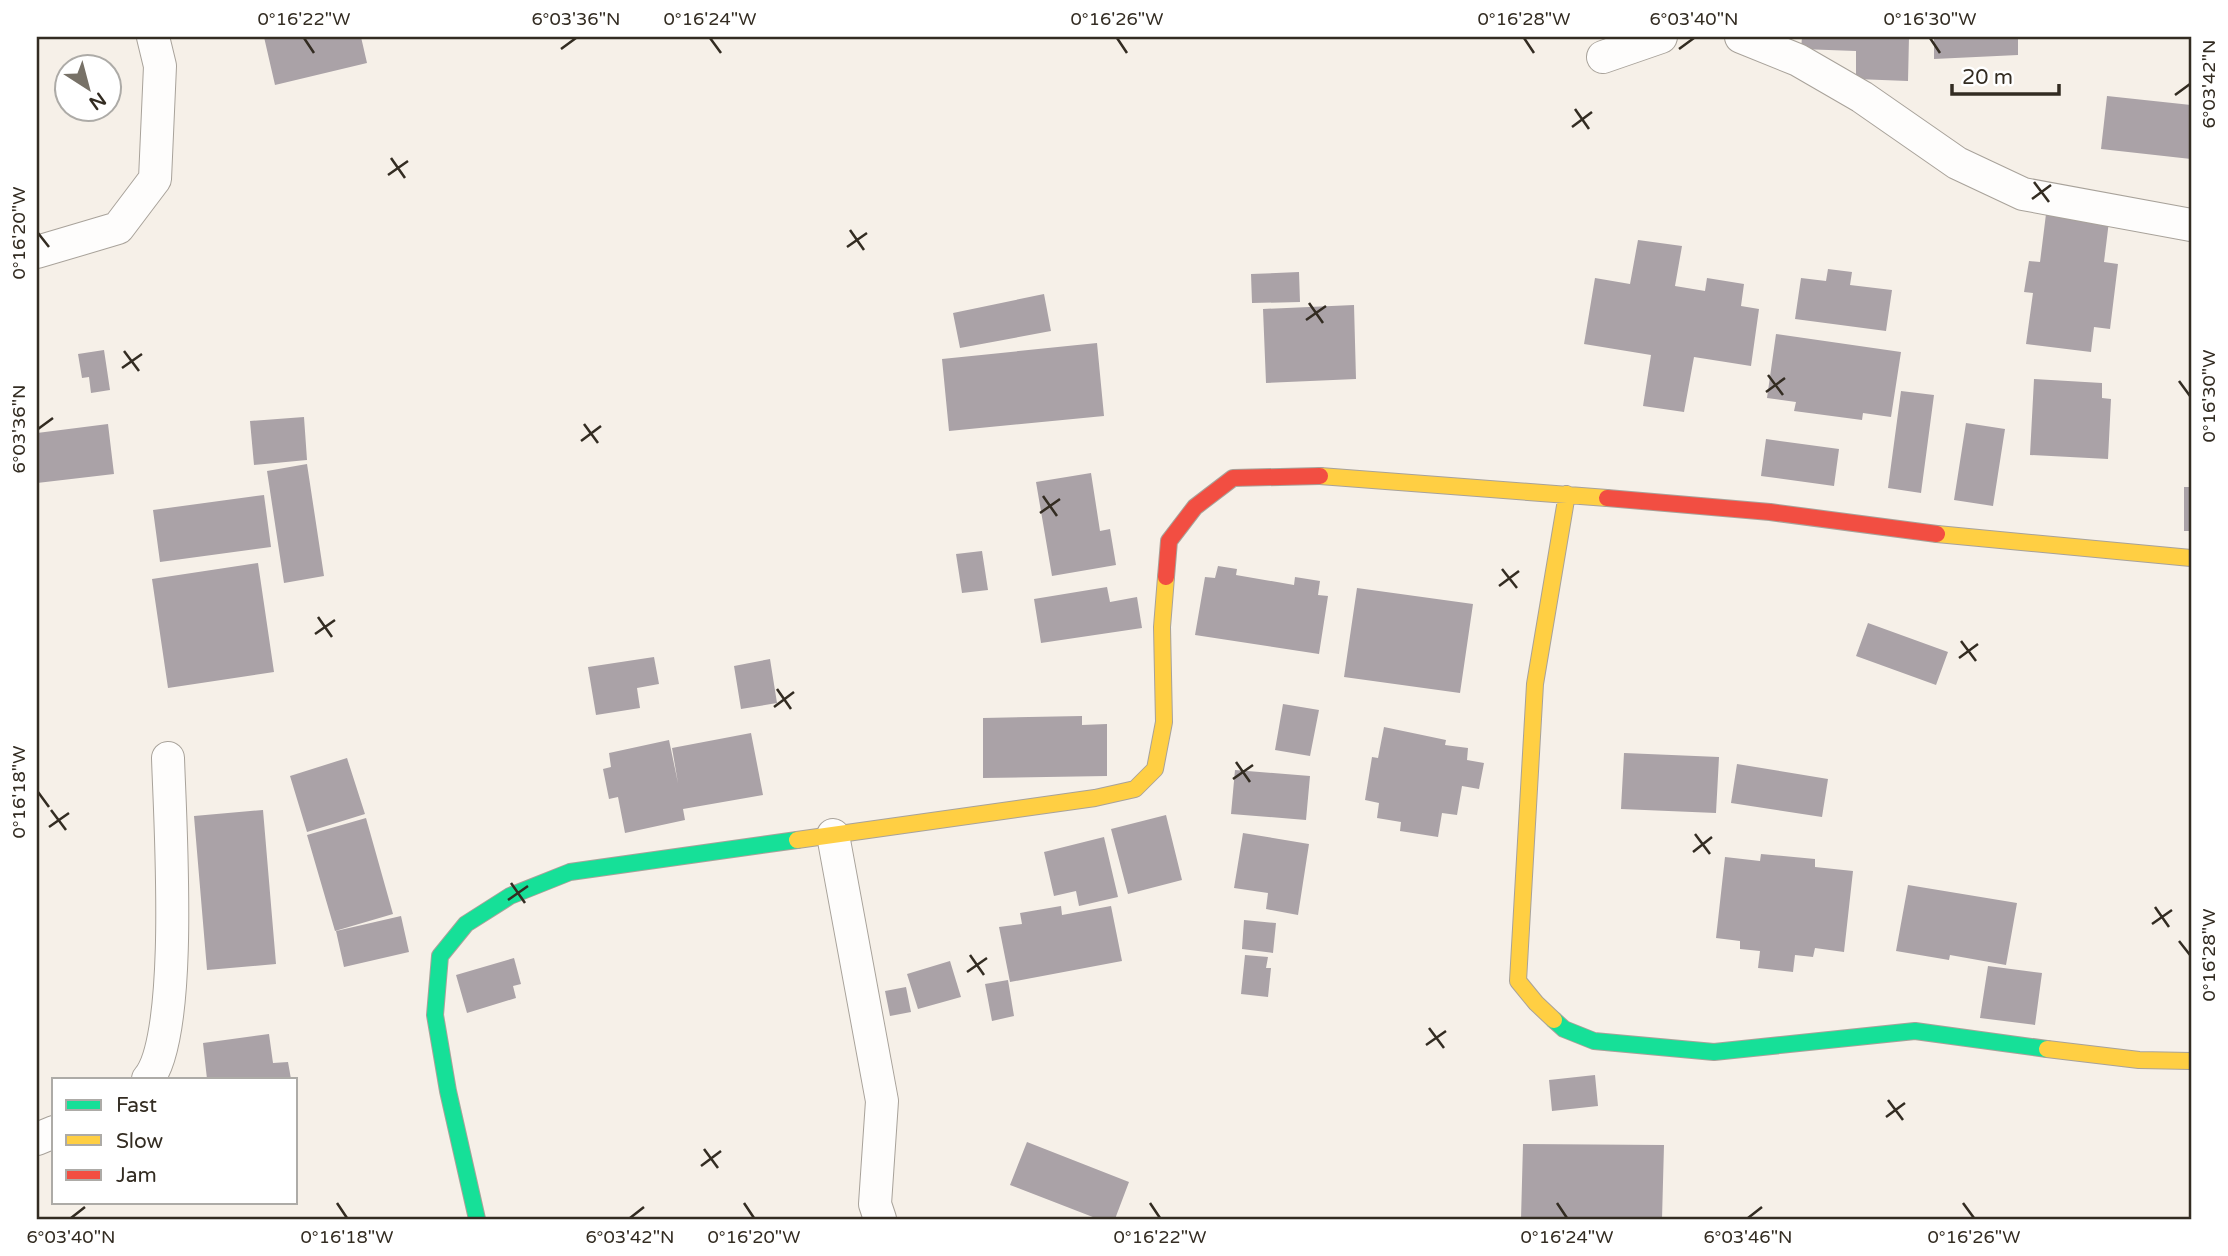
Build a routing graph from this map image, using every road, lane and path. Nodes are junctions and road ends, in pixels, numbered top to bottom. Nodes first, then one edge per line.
1 (153, 37) edge
2 (1661, 37) edge
3 (1741, 37) edge
4 (1603, 57) dead end
5 (2191, 225) edge
6 (37, 252) edge
7 (1567, 494) junction
8 (2191, 558) edge
9 (168, 758) dead end
10 (833, 835) junction
11 (2191, 1061) edge
12 (149, 1078) edge
13 (477, 1219) edge
14 (880, 1219) edge

1 - 6 street
2 - 4 street
3 - 5 street
7 - 8 street
7 - 10 street
7 - 11 street
9 - 12 street
10 - 13 street
10 - 14 street

